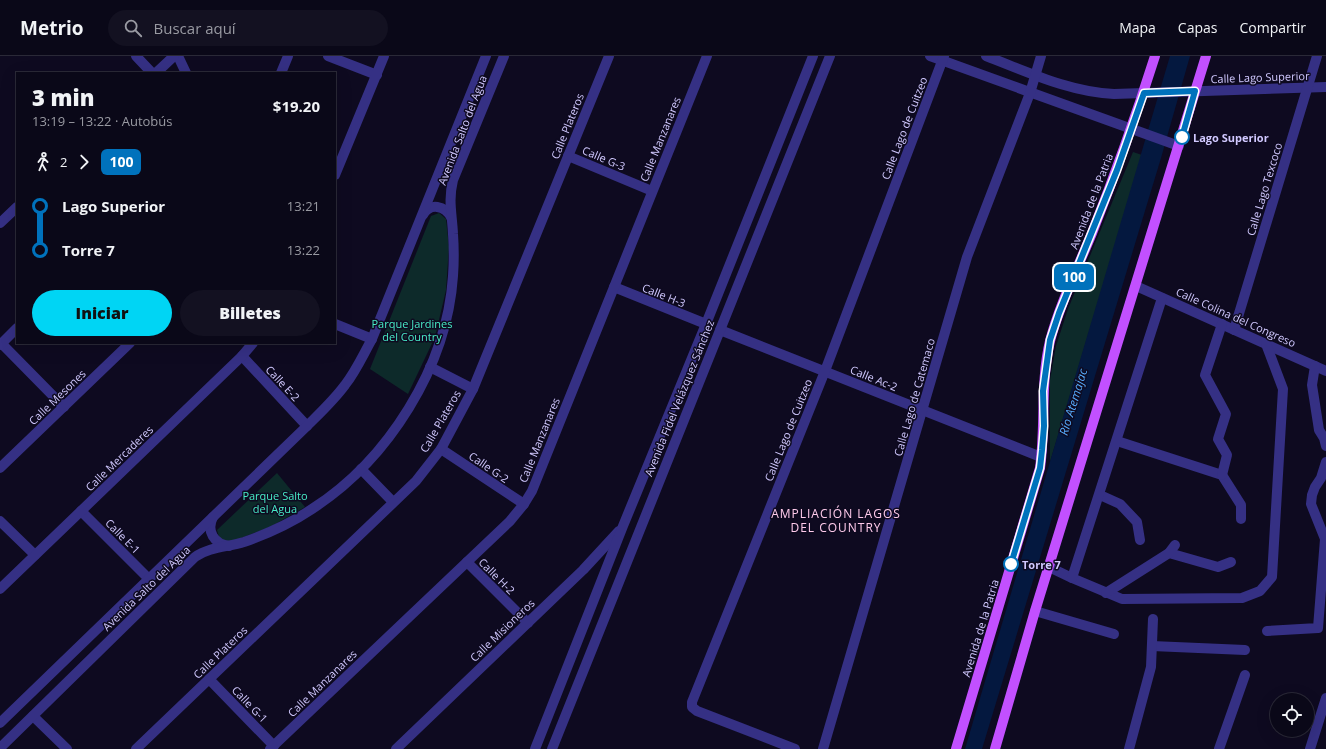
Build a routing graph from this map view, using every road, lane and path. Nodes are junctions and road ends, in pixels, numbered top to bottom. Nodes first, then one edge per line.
1 (136, 56) edge
2 (174, 56) edge
3 (178, 56) edge
4 (288, 56) edge
5 (328, 56) edge
6 (384, 56) edge
7 (504, 56) edge
8 (608, 56) edge
9 (707, 56) edge
10 (813, 56) edge
11 (830, 56) edge
12 (930, 56) edge
13 (986, 56) edge
14 (1041, 56) edge
15 (1155, 56) edge
16 (1206, 56) edge
17 (1317, 56) edge
18 (943, 58) edge
19 (484, 61) edge
20 (151, 72) edge
21 (157, 72) edge
22 (186, 72) edge
23 (281, 72) edge
24 (497, 72) junction
25 (377, 75) junction
26 (1036, 75) junction
27 (804, 77) junction
28 (819, 82) junction
29 (1326, 87) edge
30 (1308, 88) junction
31 (1030, 92) junction
32 (1191, 92) junction
33 (1144, 93) junction
34 (1135, 130) junction
35 (1175, 144) junction
36 (568, 156) junction
37 (336, 173) edge
38 (652, 191) junction
39 (16, 208) edge
40 (451, 217) junction
41 (420, 219) junction
42 (0, 223) edge
43 (1136, 286) junction
44 (614, 288) junction
45 (1162, 298) junction
46 (336, 324) edge
47 (706, 324) junction
48 (1222, 324) junction
49 (16, 329) edge
50 (720, 330) junction
51 (1234, 330) junction
52 (372, 339) junction
53 (1, 344) edge
54 (129, 344) edge
55 (252, 344) edge
56 (1266, 344) junction
57 (242, 356) junction
58 (1315, 366) junction
59 (430, 367) junction
60 (1326, 370) edge
61 (825, 371) junction
62 (683, 381) junction
63 (697, 387) junction
64 (473, 389) junction
65 (64, 407) junction
66 (922, 410) junction
67 (307, 426) junction
68 (1117, 441) junction
69 (1326, 446) edge
70 (441, 449) junction
71 (1041, 457) junction
72 (1326, 462) edge
73 (0, 468) edge
74 (361, 469) junction
75 (1222, 476) junction
76 (1100, 495) junction
77 (393, 502) junction
78 (524, 504) junction
79 (81, 511) junction
80 (216, 514) junction
81 (1241, 519) dead end
82 (0, 521) edge
83 (623, 526) junction
84 (1325, 539) edge
85 (1140, 540) dead end
86 (229, 546) junction
87 (35, 555) junction
88 (467, 562) junction
89 (1231, 562) dead end
90 (1049, 567) junction
91 (1072, 578) junction
92 (149, 579) junction
93 (0, 589) edge
94 (1106, 593) junction
95 (1035, 611) junction
96 (1153, 619) dead end
97 (528, 623) junction
98 (1267, 630) dead end
99 (1114, 634) dead end
100 (1152, 646) junction
101 (1245, 650) dead end
102 (61, 664) junction
103 (1245, 675) dead end
104 (72, 677) junction
105 (209, 679) junction
106 (1326, 698) edge
107 (33, 716) junction
108 (0, 723) edge
109 (272, 747) edge
110 (0, 748) edge
111 (67, 749) edge
112 (136, 749) edge
113 (396, 749) edge
114 (535, 749) edge
115 (552, 749) edge
116 (795, 749) edge
117 (823, 749) edge
118 (956, 749) edge
119 (995, 749) edge
120 (1130, 749) edge
121 (1219, 749) edge
122 (1310, 749) edge

1 - 20 street
2 - 21 street
3 - 22 street
4 - 23 street
5 - 25 street
6 - 25 street
7 - 24 street, Avenida Salto del Agua
8 - 36 street, Calle Plateros
9 - 38 street, Calle Manzanares
10 - 27 street, Avenida Fidel Velázquez Sánchez
11 - 28 street, Avenida Fidel Velázquez Sánchez
12 - 18 street
13 - 26 street
14 - 26 street, Calle Lago de Catemaco
15 - 33 main road, Avenida de la Patria
16 - 32 main road
17 - 30 street, Calle Lago Texcoco
18 - 31 street
18 - 61 street, Calle Lago de Cuitzeo
19 - 24 street
19 - 41 street, Avenida Salto del Agua
24 - 40 street, Avenida Salto del Agua
25 - 37 street
26 - 31 street, Calle Lago de Catemaco
26 - 33 street
27 - 28 street
27 - 47 street, Avenida Fidel Velázquez Sánchez
28 - 50 street, Avenida Fidel Velázquez Sánchez
29 - 30 street, Calle Lago Superior
30 - 32 street, Calle Lago Superior
30 - 51 street, Calle Lago Texcoco
31 - 34 street
31 - 66 street, Calle Lago de Catemaco
32 - 33 street, Calle Lago Superior
32 - 35 main road
33 - 34 main road, Avenida de la Patria
34 - 35 street
34 - 71 main road, Avenida de la Patria
35 - 43 main road
36 - 38 street, Calle G-3
36 - 64 street, Calle Plateros
38 - 44 street, Calle Manzanares
39 - 42 street
40 - 41 street
40 - 59 street, Avenida Salto del Agua
41 - 52 street, Avenida Salto del Agua
43 - 45 street, Calle Colina del Congreso
43 - 90 main road
44 - 47 street, Calle H-3
44 - 78 street, Calle Manzanares
45 - 48 street, Calle Colina del Congreso
45 - 68 street
46 - 52 street
47 - 62 street, Avenida Fidel Velázquez Sánchez
48 - 51 street, Calle Colina del Congreso
48 - 75 street
49 - 53 street
50 - 61 street, Calle Ac-2
50 - 63 street, Avenida Fidel Velázquez Sánchez
51 - 56 street, Calle Colina del Congreso
52 - 67 street, Avenida Salto del Agua
53 - 65 street
54 - 65 street, Calle Mesones
55 - 57 street, Calle Mercaderes
56 - 58 street, Calle Colina del Congreso
56 - 94 street
57 - 67 street, Calle E-2
57 - 79 street, Calle Mercaderes
58 - 60 street, Calle Colina del Congreso
58 - 69 street
59 - 64 street
59 - 74 street, Avenida Salto del Agua
61 - 66 street, Calle Ac-2
61 - 116 street, Calle Lago de Cuitzeo
62 - 63 street
62 - 83 street, Avenida Fidel Velázquez Sánchez
63 - 115 street, Avenida Fidel Velázquez Sánchez
64 - 70 street, Calle Plateros
65 - 73 street, Calle Mesones
66 - 71 street, Calle Ac-2
66 - 117 street, Calle Lago de Catemaco
67 - 80 street, Avenida Salto del Agua
68 - 75 street
68 - 76 street
70 - 77 street, Calle Plateros
70 - 78 street, Calle G-2
71 - 118 main road, Avenida de la Patria
72 - 84 street
74 - 77 street
74 - 86 street, Avenida Salto del Agua
75 - 81 street
76 - 85 street
76 - 91 street
77 - 105 street, Calle Plateros
78 - 88 street, Calle Manzanares
79 - 87 street, Calle Mercaderes
79 - 92 street, Calle E-1
80 - 86 street
80 - 92 street, Avenida Salto del Agua
82 - 87 street
83 - 97 street, Calle Misioneros
83 - 114 street, Avenida Fidel Velázquez Sánchez
84 - 98 street
86 - 104 street, Avenida Salto del Agua
87 - 93 street, Calle Mercaderes
88 - 97 street, Calle H-2
88 - 109 street, Calle Manzanares
89 - 94 street
90 - 91 street
90 - 95 main road
91 - 94 street
92 - 102 street, Avenida Salto del Agua
95 - 99 street
95 - 119 main road
96 - 100 street
97 - 113 street, Calle Misioneros
100 - 101 street
100 - 120 street
102 - 104 street
102 - 108 street, Avenida Salto del Agua
103 - 121 street
104 - 107 street, Avenida Salto del Agua
105 - 109 street, Calle G-1
105 - 112 street, Calle Plateros
106 - 122 street
107 - 110 street, Avenida Salto del Agua
107 - 111 street

